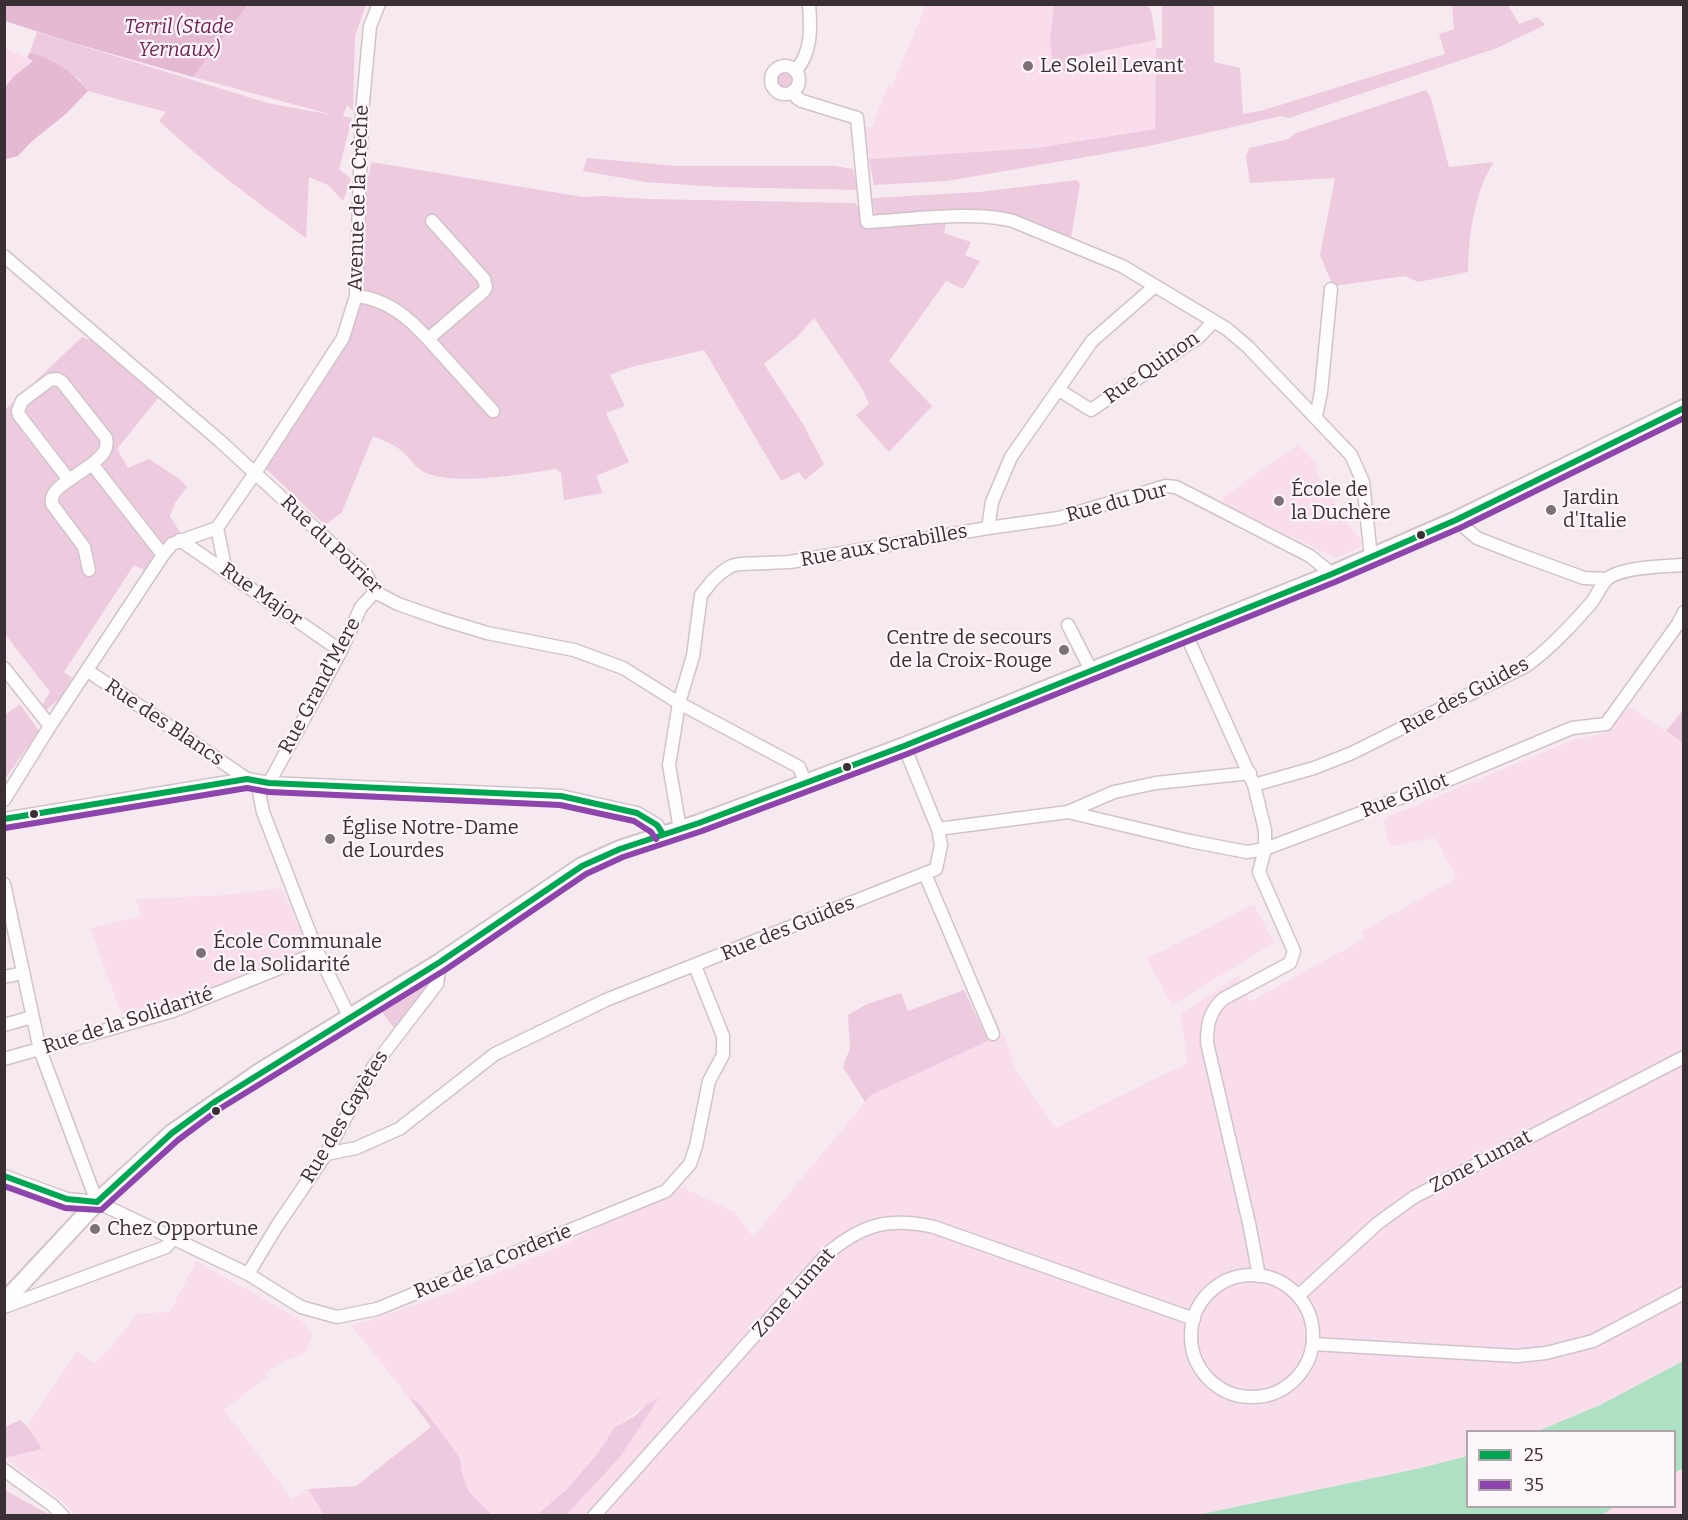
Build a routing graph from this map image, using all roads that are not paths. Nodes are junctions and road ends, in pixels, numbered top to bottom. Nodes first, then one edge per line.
1 (379, 4) edge
2 (809, 4) edge
3 (795, 71) junction
4 (793, 91) junction
5 (432, 221) dead end
6 (4, 256) edge
7 (1155, 286) junction
8 (1331, 289) dead end
9 (356, 296) junction
10 (1213, 322) junction
11 (428, 339) junction
12 (1059, 390) junction
13 (1683, 408) edge
14 (493, 411) dead end
15 (1316, 416) junction
16 (92, 464) junction
17 (255, 473) junction
18 (69, 480) junction
19 (1456, 520) junction
20 (217, 528) junction
21 (988, 528) junction
22 (180, 540) junction
23 (163, 555) junction
24 (1371, 557) junction
25 (1683, 565) edge
26 (89, 570) dead end
27 (226, 571) junction
28 (1332, 574) junction
29 (1607, 579) junction
30 (375, 592) junction
31 (1683, 612) edge
32 (1068, 625) dead end
33 (1185, 632) junction
34 (341, 651) junction
35 (4, 668) edge
36 (1091, 670) junction
37 (88, 671) junction
38 (680, 703) junction
39 (50, 726) junction
40 (904, 746) junction
41 (1252, 779) junction
42 (258, 781) junction
43 (806, 784) junction
44 (4, 800) edge
45 (1068, 812) junction
46 (4, 819) edge
47 (680, 829) junction
48 (938, 829) junction
49 (663, 834) junction
50 (1265, 849) junction
51 (924, 874) junction
52 (4, 884) edge
53 (6, 902) edge
54 (317, 953) junction
55 (440, 962) junction
56 (695, 966) junction
57 (23, 973) junction
58 (4, 977) edge
59 (32, 1017) junction
60 (350, 1018) junction
61 (4, 1025) edge
62 (993, 1034) dead end
63 (39, 1050) junction
64 (1683, 1057) edge
65 (4, 1059) edge
66 (326, 1154) junction
67 (4, 1176) edge
68 (97, 1202) junction
69 (174, 1238) junction
70 (248, 1274) junction
71 (1258, 1276) junction
72 (1683, 1293) edge
73 (1298, 1296) junction
74 (4, 1302) edge
75 (4, 1307) edge
76 (1194, 1319) junction
77 (1313, 1344) junction
78 (4, 1470) edge
79 (63, 1515) edge
80 (594, 1515) edge

1 - 9 street, Avenue de la Crèche
2 - 3 street
3 - 4 street
3 - 4 street
4 - 7 street
5 - 11 street
6 - 17 street, Rue du Poirier
7 - 10 street
7 - 12 street, Rue aux Scrabilles
8 - 15 street
9 - 11 street
9 - 17 street, Avenue de la Crèche
10 - 12 street, Rue Quinon
10 - 15 street
11 - 14 street
12 - 21 street, Rue aux Scrabilles
13 - 19 main road
15 - 24 street
16 - 18 street
16 - 18 street
16 - 23 street
17 - 20 street, Avenue de la Crèche
17 - 30 street, Rue du Poirier
18 - 26 street
19 - 24 main road
19 - 29 street
20 - 22 street
20 - 27 street
21 - 28 street, Rue du Dur
21 - 38 street, Rue aux Scrabilles
22 - 23 street
22 - 27 street, Rue Major
23 - 37 street
24 - 28 main road
25 - 29 street
27 - 34 street, Rue Major
28 - 33 main road
29 - 41 street, Rue des Guides
30 - 34 street, Rue Grand'Mere
30 - 38 street, Rue du Poirier
31 - 50 street, Rue Gillot
32 - 36 street
33 - 36 main road
33 - 41 street
34 - 42 street, Rue Grand'Mere
35 - 39 street
36 - 40 main road
37 - 39 street, Rue des Blancs
37 - 42 street, Rue des Blancs
38 - 43 street, Rue du Poirier
38 - 47 street, Rue aux Scrabilles
39 - 44 street, Rue des Blancs
40 - 43 main road
40 - 48 street
41 - 45 street, Rue des Guides
41 - 50 street
42 - 46 street
42 - 49 street
42 - 54 street
43 - 47 main road
45 - 48 street, Rue des Guides
45 - 50 street, Rue Gillot
47 - 49 main road
48 - 51 street
49 - 55 main road
50 - 71 street
51 - 56 street, Rue des Guides
51 - 62 street
52 - 53 street
53 - 57 street
54 - 60 street
54 - 63 street, Rue de la Solidarité
55 - 60 main road
55 - 66 street, Rue des Gayètes
56 - 66 street, Rue des Guides
56 - 70 street, Rue de la Corderie
57 - 58 street
57 - 59 street
59 - 61 street
59 - 63 street
60 - 68 main road
63 - 65 street, Rue de la Solidarité
63 - 68 street
64 - 73 street, Zone Lumat
66 - 70 street, Rue des Gayètes
67 - 68 street, Rue de la Corderie
68 - 69 street, Rue de la Corderie
68 - 74 main road
69 - 70 street, Rue de la Corderie
69 - 75 street
71 - 73 street
71 - 76 street
72 - 77 street
73 - 77 street
76 - 77 street
76 - 80 street, Zone Lumat
78 - 79 street

